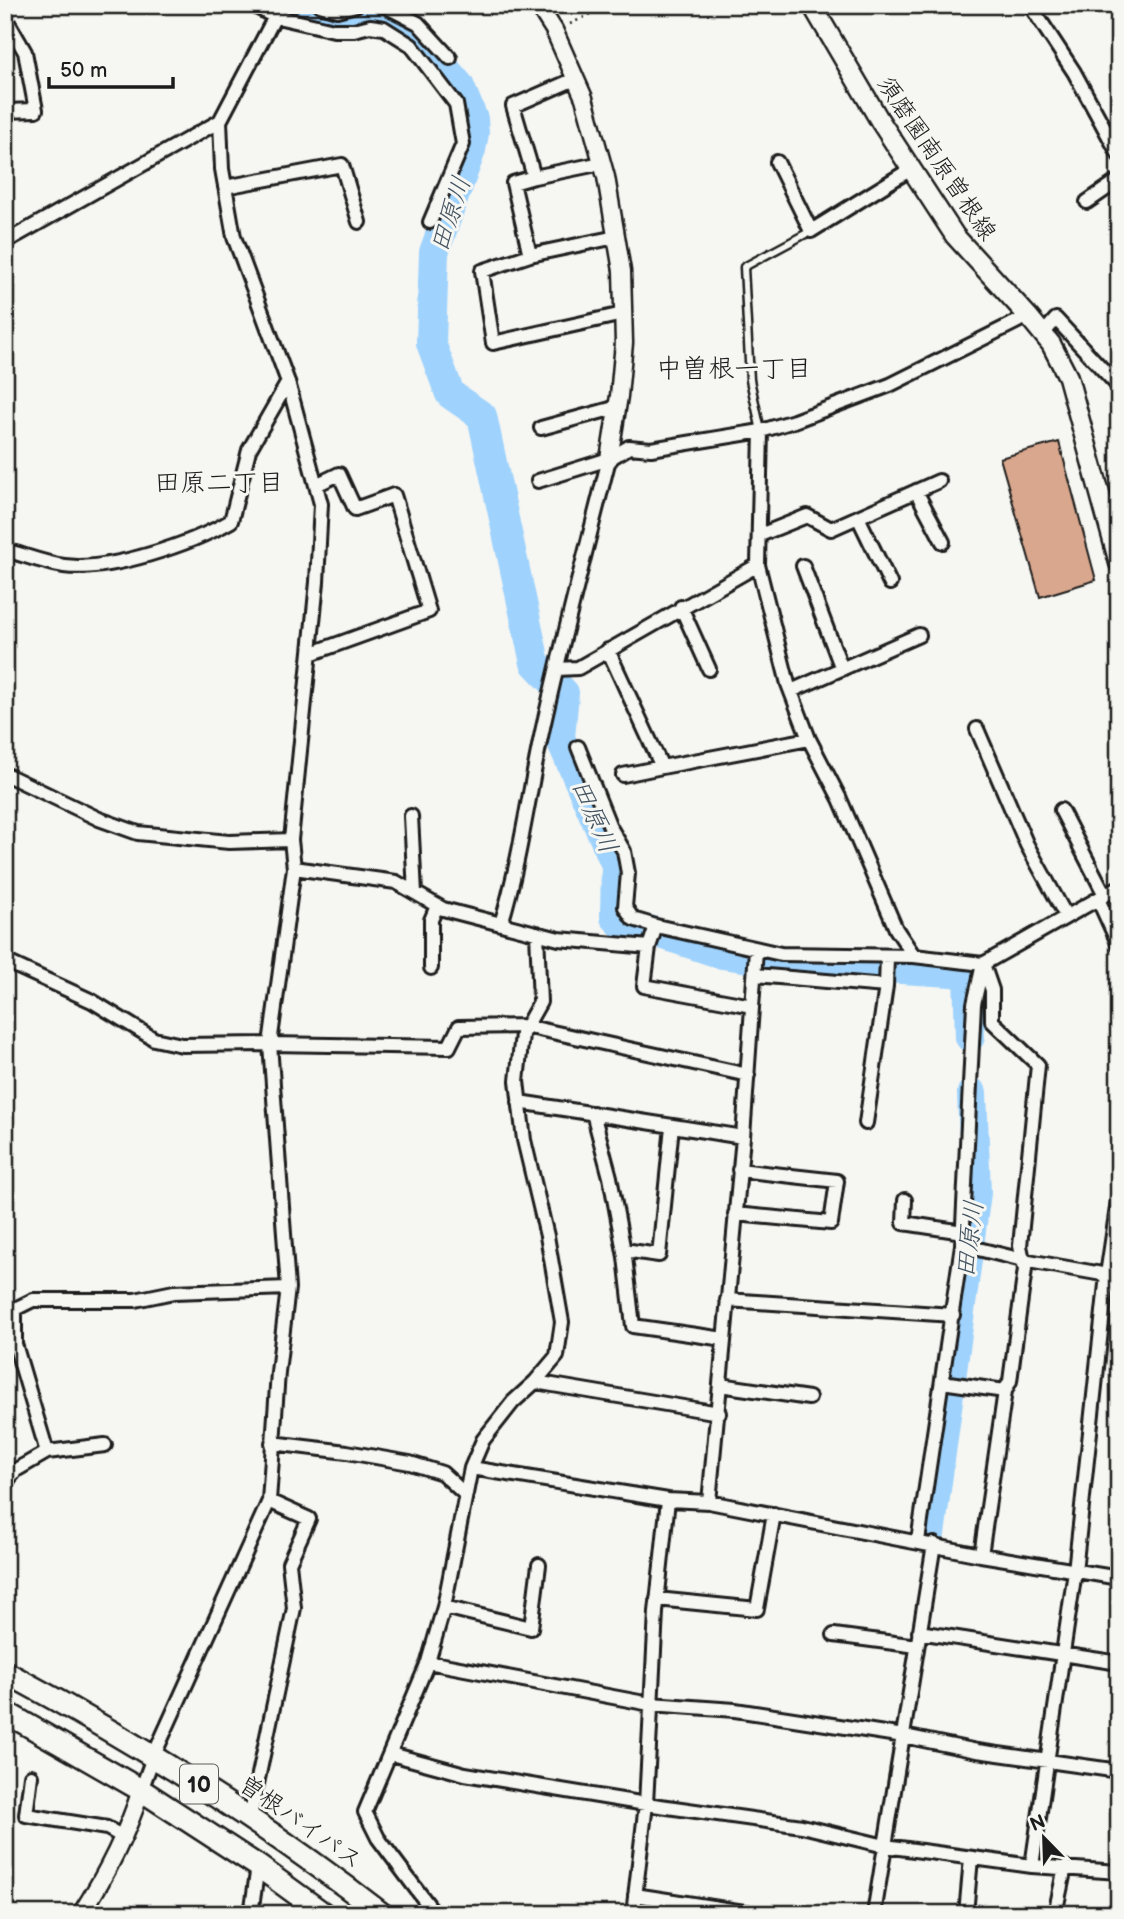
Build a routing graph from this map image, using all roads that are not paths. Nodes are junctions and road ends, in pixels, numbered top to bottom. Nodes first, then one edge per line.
1 (253, 5) edge
2 (320, 5) edge
3 (356, 5) edge
4 (383, 5) edge
5 (538, 5) edge
6 (812, 5) edge
7 (1030, 5) edge
8 (277, 11) edge
9 (5, 17) edge
10 (450, 58) dead end
11 (575, 79) junction
12 (5, 111) edge
13 (220, 121) junction
14 (1119, 155) edge
15 (777, 162) dead end
16 (602, 163) junction
17 (911, 169) junction
18 (534, 177) junction
19 (1119, 180) edge
20 (225, 187) junction
21 (1087, 202) dead end
22 (359, 222) dead end
23 (430, 222) dead end
24 (811, 231) junction
25 (615, 237) junction
26 (5, 242) edge
27 (530, 255) junction
28 (623, 314) junction
29 (1028, 316) junction
30 (1042, 334) junction
31 (288, 382) junction
32 (1119, 387) edge
33 (618, 407) junction
34 (541, 429) dead end
35 (761, 431) junction
36 (609, 459) junction
37 (538, 481) dead end
38 (939, 481) dead end
39 (316, 485) junction
40 (916, 491) junction
41 (858, 517) junction
42 (760, 535) junction
43 (943, 542) dead end
44 (5, 550) edge
45 (1119, 563) edge
46 (758, 565) junction
47 (803, 566) dead end
48 (890, 583) dead end
49 (681, 607) junction
50 (919, 635) dead end
51 (608, 650) junction
52 (310, 654) junction
53 (557, 669) junction
54 (709, 669) dead end
55 (842, 669) junction
56 (790, 691) junction
57 (977, 729) dead end
58 (809, 739) junction
59 (578, 747) dead end
60 (662, 768) junction
61 (5, 774) edge
62 (623, 775) dead end
63 (1061, 810) dead end
64 (411, 816) dead end
65 (291, 840) junction
66 (294, 868) junction
67 (1119, 887) edge
68 (415, 893) junction
69 (1101, 897) junction
70 (437, 906) junction
71 (1066, 916) junction
72 (501, 924) junction
73 (656, 926) junction
74 (537, 933) junction
75 (1119, 945) edge
76 (649, 947) junction
77 (756, 950) junction
78 (914, 956) junction
79 (887, 957) junction
80 (5, 961) edge
81 (983, 964) junction
82 (431, 968) dead end
83 (755, 975) junction
84 (886, 986) junction
85 (752, 1006) junction
86 (525, 1026) junction
87 (270, 1044) junction
88 (748, 1075) junction
89 (519, 1102) junction
90 (593, 1113) junction
91 (866, 1123) dead end
92 (672, 1126) junction
93 (743, 1137) junction
94 (739, 1170) junction
95 (1119, 1194) edge
96 (905, 1200) dead end
97 (735, 1214) junction
98 (963, 1231) junction
99 (962, 1245) junction
100 (624, 1250) junction
101 (1023, 1260) junction
102 (1113, 1276) edge
103 (288, 1288) junction
104 (727, 1300) junction
105 (10, 1312) edge
106 (953, 1315) junction
107 (724, 1339) junction
108 (535, 1382) junction
109 (943, 1382) junction
110 (720, 1385) junction
111 (1004, 1391) junction
112 (809, 1398) dead end
113 (719, 1413) junction
114 (272, 1443) junction
115 (105, 1445) dead end
116 (47, 1452) junction
117 (471, 1468) junction
118 (5, 1483) edge
119 (466, 1495) junction
120 (269, 1500) junction
121 (668, 1500) junction
122 (709, 1502) junction
123 (774, 1514) junction
124 (918, 1541) junction
125 (934, 1544) junction
126 (981, 1555) junction
127 (540, 1565) dead end
128 (1075, 1571) junction
129 (1119, 1578) edge
130 (657, 1599) junction
131 (444, 1607) junction
132 (919, 1632) junction
133 (834, 1635) dead end
134 (917, 1646) junction
135 (1062, 1654) junction
136 (428, 1662) junction
137 (1119, 1663) edge
138 (5, 1672) edge
139 (650, 1704) junction
140 (5, 1712) edge
141 (904, 1736) junction
142 (391, 1754) junction
143 (154, 1755) junction
144 (1047, 1761) junction
145 (1119, 1771) edge
146 (31, 1776) dead end
147 (141, 1790) junction
148 (646, 1804) junction
149 (250, 1817) junction
150 (123, 1837) junction
151 (885, 1846) junction
152 (971, 1858) junction
153 (258, 1866) junction
154 (1032, 1866) junction
155 (1065, 1867) junction
156 (1119, 1872) edge
157 (635, 1895) junction
158 (80, 1914) edge
159 (250, 1914) edge
160 (324, 1914) edge
161 (382, 1914) edge
162 (435, 1914) edge
163 (633, 1914) edge
164 (757, 1914) edge
165 (874, 1914) edge
166 (966, 1914) edge
167 (1055, 1914) edge

1 - 8 street
2 - 3 street
4 - 10 street
5 - 11 street
6 - 17 main road, 須磨園南原曽根線
7 - 14 street
8 - 13 street
8 - 23 street
9 - 12 street
11 - 16 street
11 - 18 street
13 - 20 street
13 - 26 street
15 - 24 street
16 - 18 street
16 - 25 street
17 - 24 street
17 - 29 main road, 須磨園南原曽根線
18 - 27 street
19 - 21 street
20 - 22 street
20 - 31 street
24 - 35 lane
25 - 27 street
25 - 28 street
27 - 28 street
28 - 33 street
29 - 30 main road, 須磨園南原曽根線
29 - 35 street
30 - 32 street
30 - 45 main road, 須磨園南原曽根線
31 - 39 street
31 - 44 street
33 - 34 street
33 - 36 street
35 - 36 street
35 - 42 street
36 - 37 street
36 - 53 street
38 - 40 street
39 - 52 street
39 - 52 street
40 - 41 street
40 - 43 street
41 - 42 street
41 - 48 street
42 - 46 street
46 - 49 street
46 - 56 street
47 - 55 street
49 - 51 street
49 - 54 street
50 - 55 street
51 - 53 street
51 - 60 street
52 - 65 street
53 - 72 street
55 - 56 street
56 - 58 street
57 - 71 street
58 - 60 street
58 - 78 street
59 - 73 street
60 - 62 street
61 - 65 street
63 - 69 street
64 - 68 street
65 - 66 street
66 - 68 street
66 - 87 street
67 - 69 street
68 - 70 street
69 - 71 street
69 - 75 street
70 - 72 street
70 - 82 street
71 - 81 street
72 - 74 street
73 - 76 street
73 - 77 street
74 - 76 street
74 - 86 street
76 - 85 street
77 - 79 street
77 - 83 street
78 - 79 street
78 - 81 street
79 - 84 street
80 - 87 street
81 - 98 street
81 - 101 street
83 - 84 street
83 - 85 street
84 - 91 street
85 - 88 street
86 - 87 street
86 - 88 street
86 - 89 street
87 - 103 street
88 - 93 street
89 - 90 street
89 - 108 street
90 - 92 street
90 - 100 street
92 - 93 street
92 - 100 street
93 - 94 street
94 - 97 street
94 - 97 street
95 - 102 street
96 - 98 street
97 - 104 street
98 - 99 street
99 - 101 street
99 - 106 street
100 - 107 street
101 - 102 street
101 - 111 street
102 - 128 street
103 - 105 street
103 - 114 street
104 - 106 street
104 - 107 street
105 - 116 street
106 - 109 street
107 - 110 street
108 - 113 street
108 - 117 street
109 - 111 street
109 - 124 street
110 - 112 street
110 - 113 street
111 - 126 street
113 - 122 street
114 - 119 street
114 - 120 street
115 - 116 street
116 - 118 street
117 - 119 street
117 - 121 street
119 - 131 street
120 - 143 street
120 - 149 street
121 - 122 street
121 - 130 street
122 - 123 street
123 - 124 street
123 - 130 street
124 - 125 street
125 - 126 street
125 - 132 street
126 - 128 street
127 - 131 street
128 - 129 street
128 - 135 street
130 - 139 street
131 - 136 street
132 - 134 street
132 - 135 street
133 - 134 street
134 - 141 street
135 - 137 street
135 - 144 street
136 - 139 street
136 - 142 street
138 - 143 highway, 曽根バイパス / 10
139 - 141 street
139 - 148 street
140 - 147 highway, 10
141 - 144 street
141 - 151 street
142 - 148 street
142 - 162 street
143 - 147 street
143 - 149 highway, 曽根バイパス / 10
144 - 145 street
144 - 154 street
146 - 150 street
147 - 150 street
147 - 153 highway, 10
148 - 151 street
148 - 157 street
149 - 161 highway, 曽根バイパス / 10
150 - 158 street
151 - 152 street
151 - 165 street
152 - 154 street
152 - 166 street
153 - 159 street
153 - 160 highway, 10
154 - 155 street
155 - 156 street
155 - 167 street
157 - 163 street
157 - 164 street

